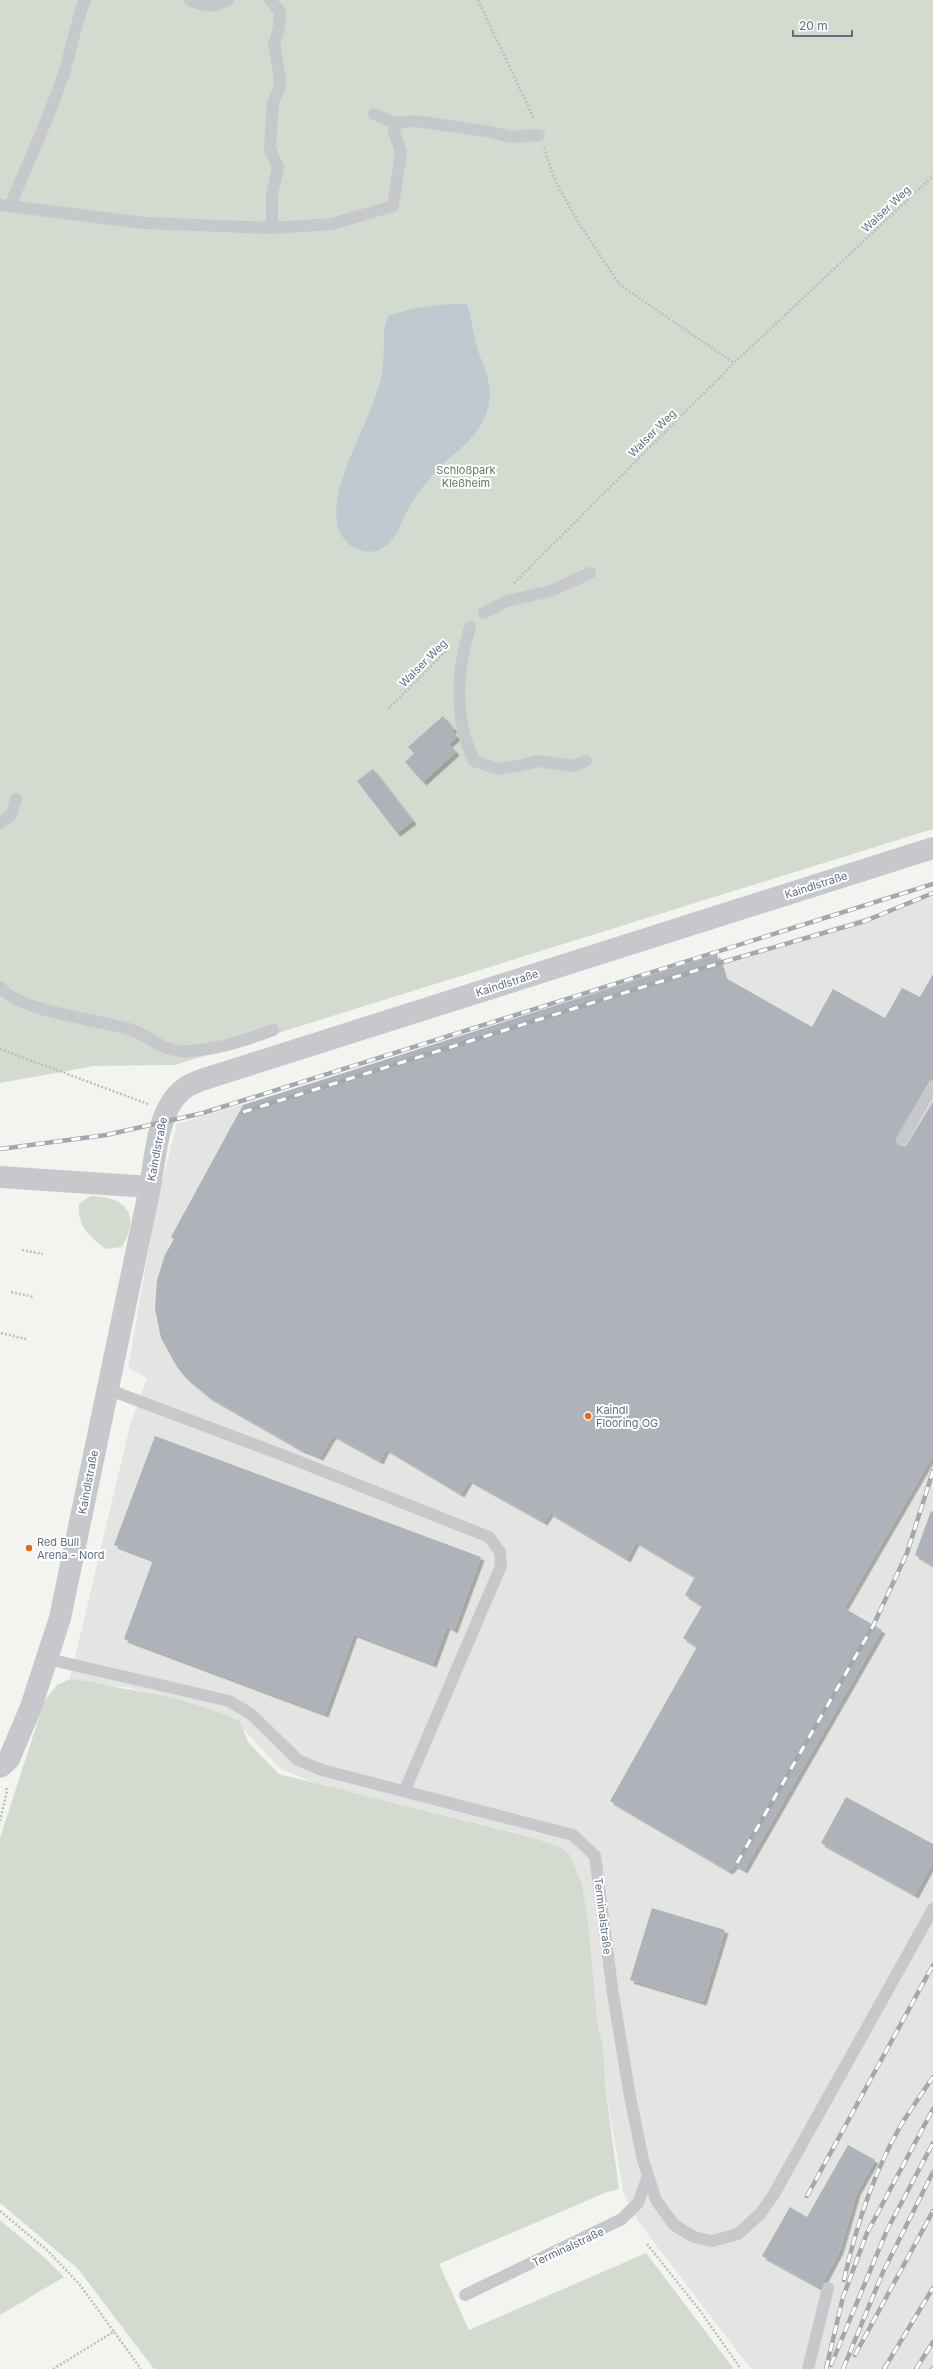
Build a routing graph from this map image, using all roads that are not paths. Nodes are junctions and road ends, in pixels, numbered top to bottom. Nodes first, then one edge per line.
1 (86, 0) edge
2 (190, 0) edge
3 (228, 0) edge
4 (270, 0) edge
5 (374, 114) dead end
6 (395, 123) junction
7 (539, 135) road end
8 (5, 206) edge
9 (272, 228) junction
10 (590, 573) dead end
11 (484, 613) dead end
12 (470, 627) dead end
13 (586, 762) dead end
14 (16, 799) dead end
15 (0, 823) edge
16 (933, 848) edge
17 (0, 987) edge
18 (273, 1030) dead end
19 (933, 1086) edge
20 (902, 1140) dead end
21 (0, 1177) edge
22 (150, 1187) junction
23 (107, 1390) junction
24 (48, 1660) junction
25 (2, 1776) edge
26 (405, 1790) junction
27 (933, 1909) edge
28 (648, 2176) junction
29 (828, 2288) dead end
30 (465, 2295) dead end
31 (808, 2369) edge

1 - 8 lane
2 - 3 lane
4 - 9 lane
5 - 6 lane
6 - 7 lane
6 - 9 lane
8 - 9 lane
10 - 11 lane
12 - 13 lane
14 - 15 lane
16 - 22 street, Kaindlstraße
17 - 18 lane
19 - 20 lane
21 - 22 street, Kaindlstraße
22 - 23 street, Kaindlstraße
23 - 24 street, Kaindlstraße
23 - 26 lane
24 - 25 street, Kaindlstraße
24 - 26 lane, Terminalstraße
26 - 28 lane, Terminalstraße
27 - 28 lane, Terminalstraße
28 - 30 lane, Terminalstraße
29 - 31 lane

